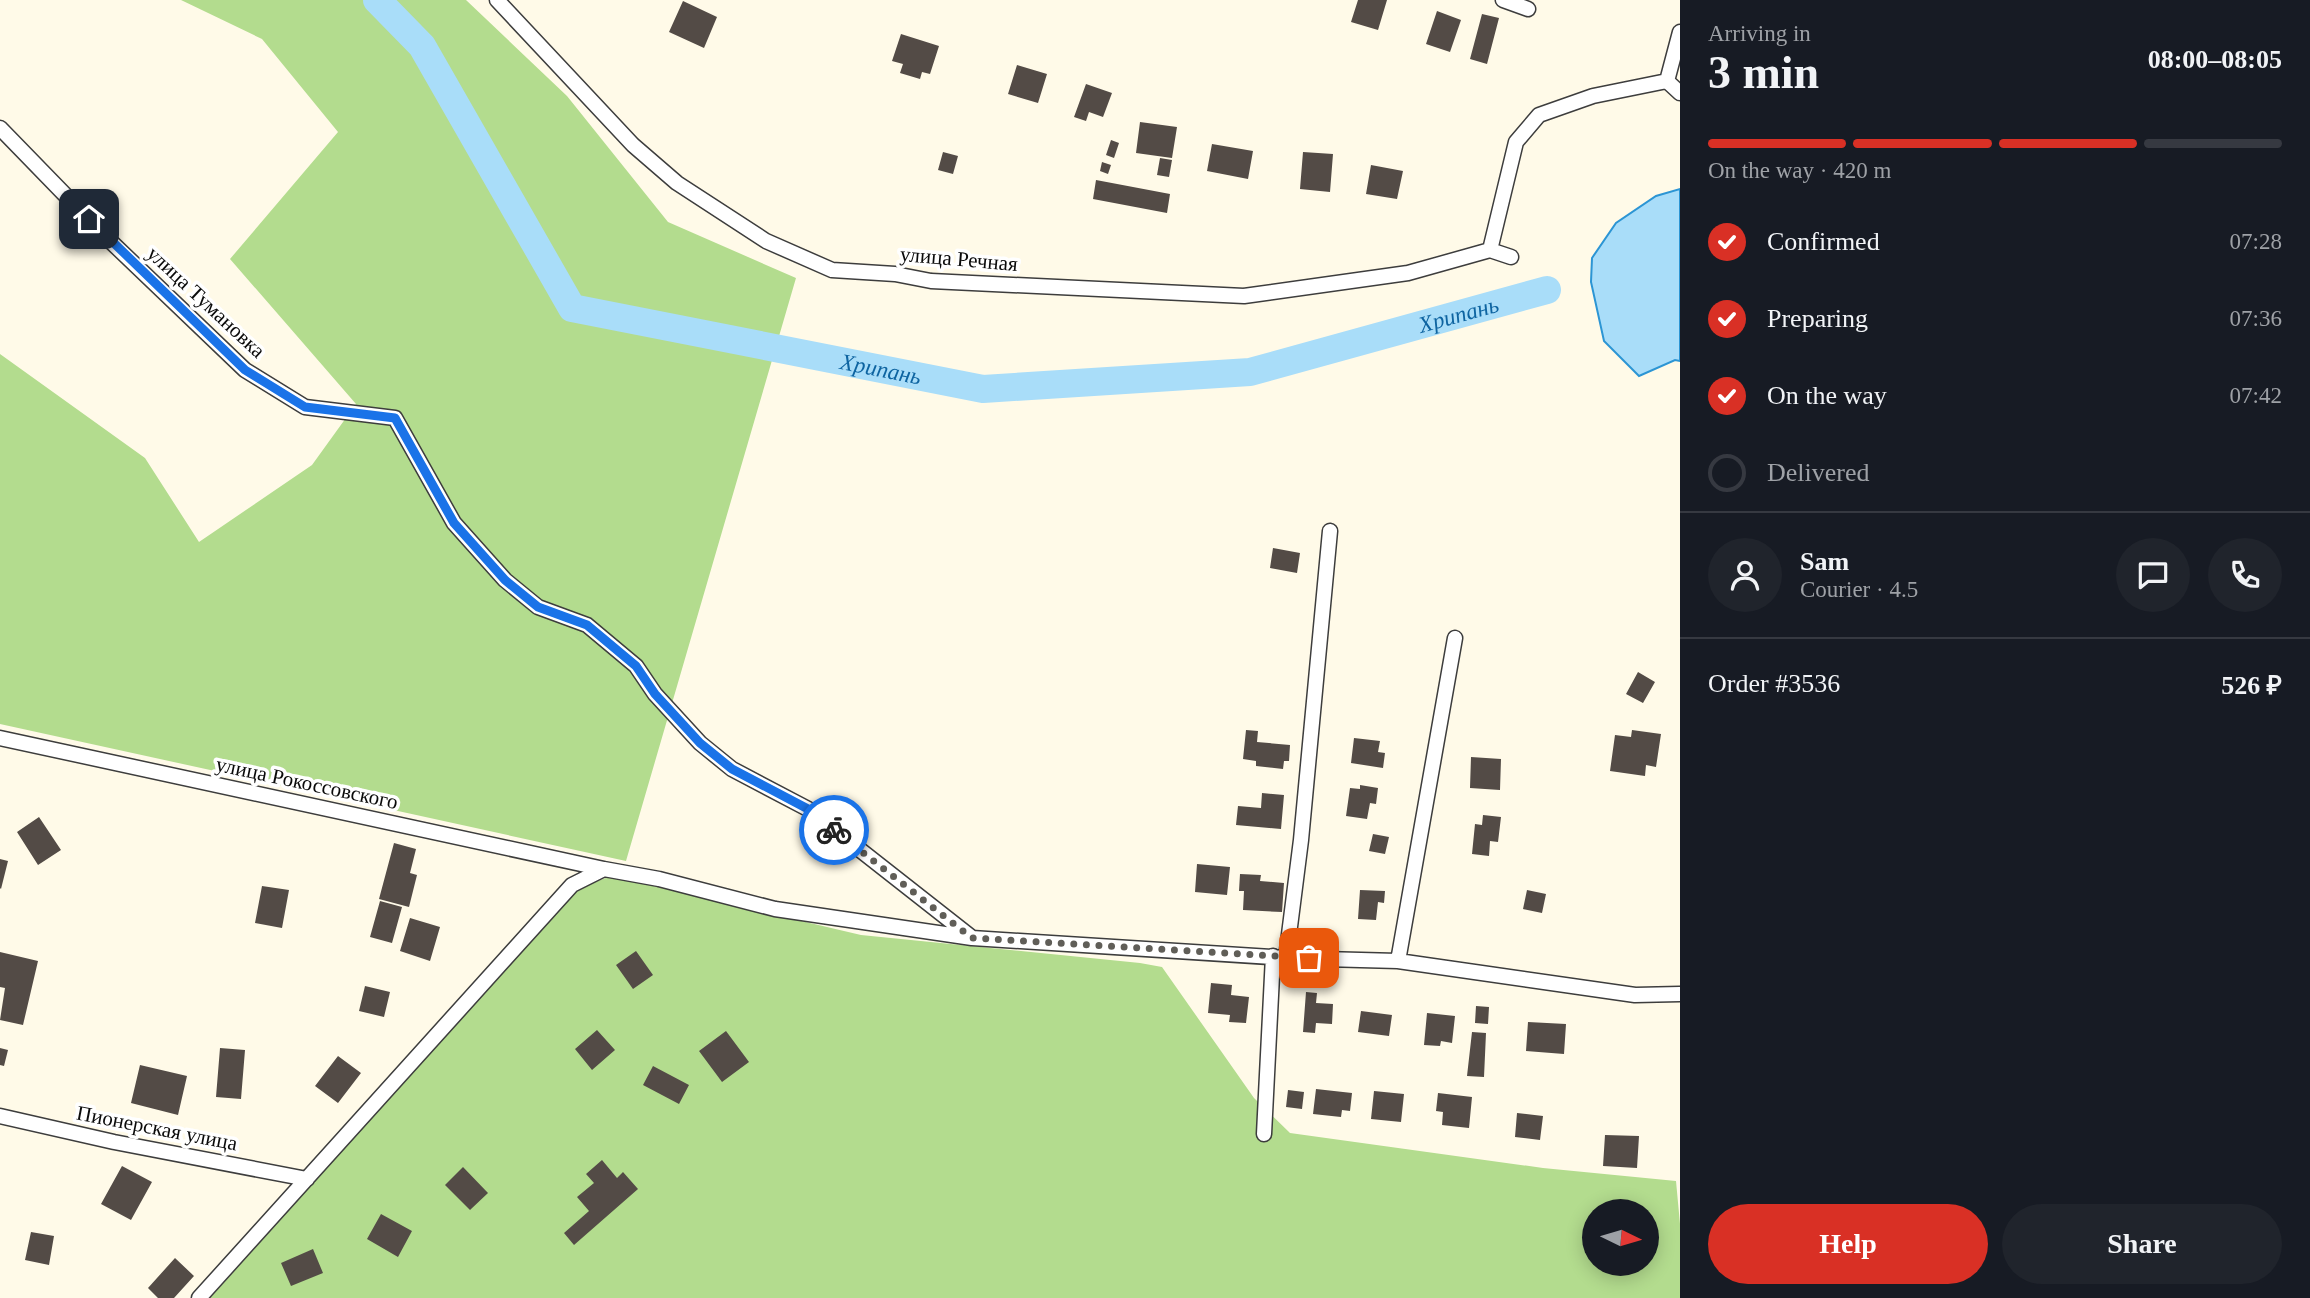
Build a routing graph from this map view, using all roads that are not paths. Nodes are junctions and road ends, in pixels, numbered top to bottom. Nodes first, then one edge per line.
1 (497, 0) edge
2 (1503, 0) edge
3 (1528, 9) dead end
4 (1680, 33) edge
5 (1667, 81) junction
6 (1680, 93) edge
7 (0, 128) edge
8 (1490, 250) junction
9 (1511, 257) dead end
10 (1330, 531) dead end
11 (1455, 638) dead end
12 (0, 738) edge
13 (604, 869) junction
14 (972, 938) junction
15 (1279, 957) junction
16 (1398, 961) junction
17 (1680, 994) edge
18 (0, 1116) edge
19 (1264, 1134) dead end
20 (307, 1179) junction
21 (199, 1298) edge

1 - 8 street, улица Речная
2 - 3 street
4 - 5 street
5 - 6 street
5 - 8 street
7 - 14 street, улица Тумановка
8 - 9 street
10 - 15 street
11 - 16 street
12 - 13 street, улица Рокоссовского
13 - 14 street, улица Рокоссовского
13 - 20 street
14 - 15 street, улица Рокоссовского
15 - 16 street, улица Рокоссовского
15 - 19 street
16 - 17 street, улица Рокоссовского
18 - 20 street, Пионерская улица
20 - 21 street

